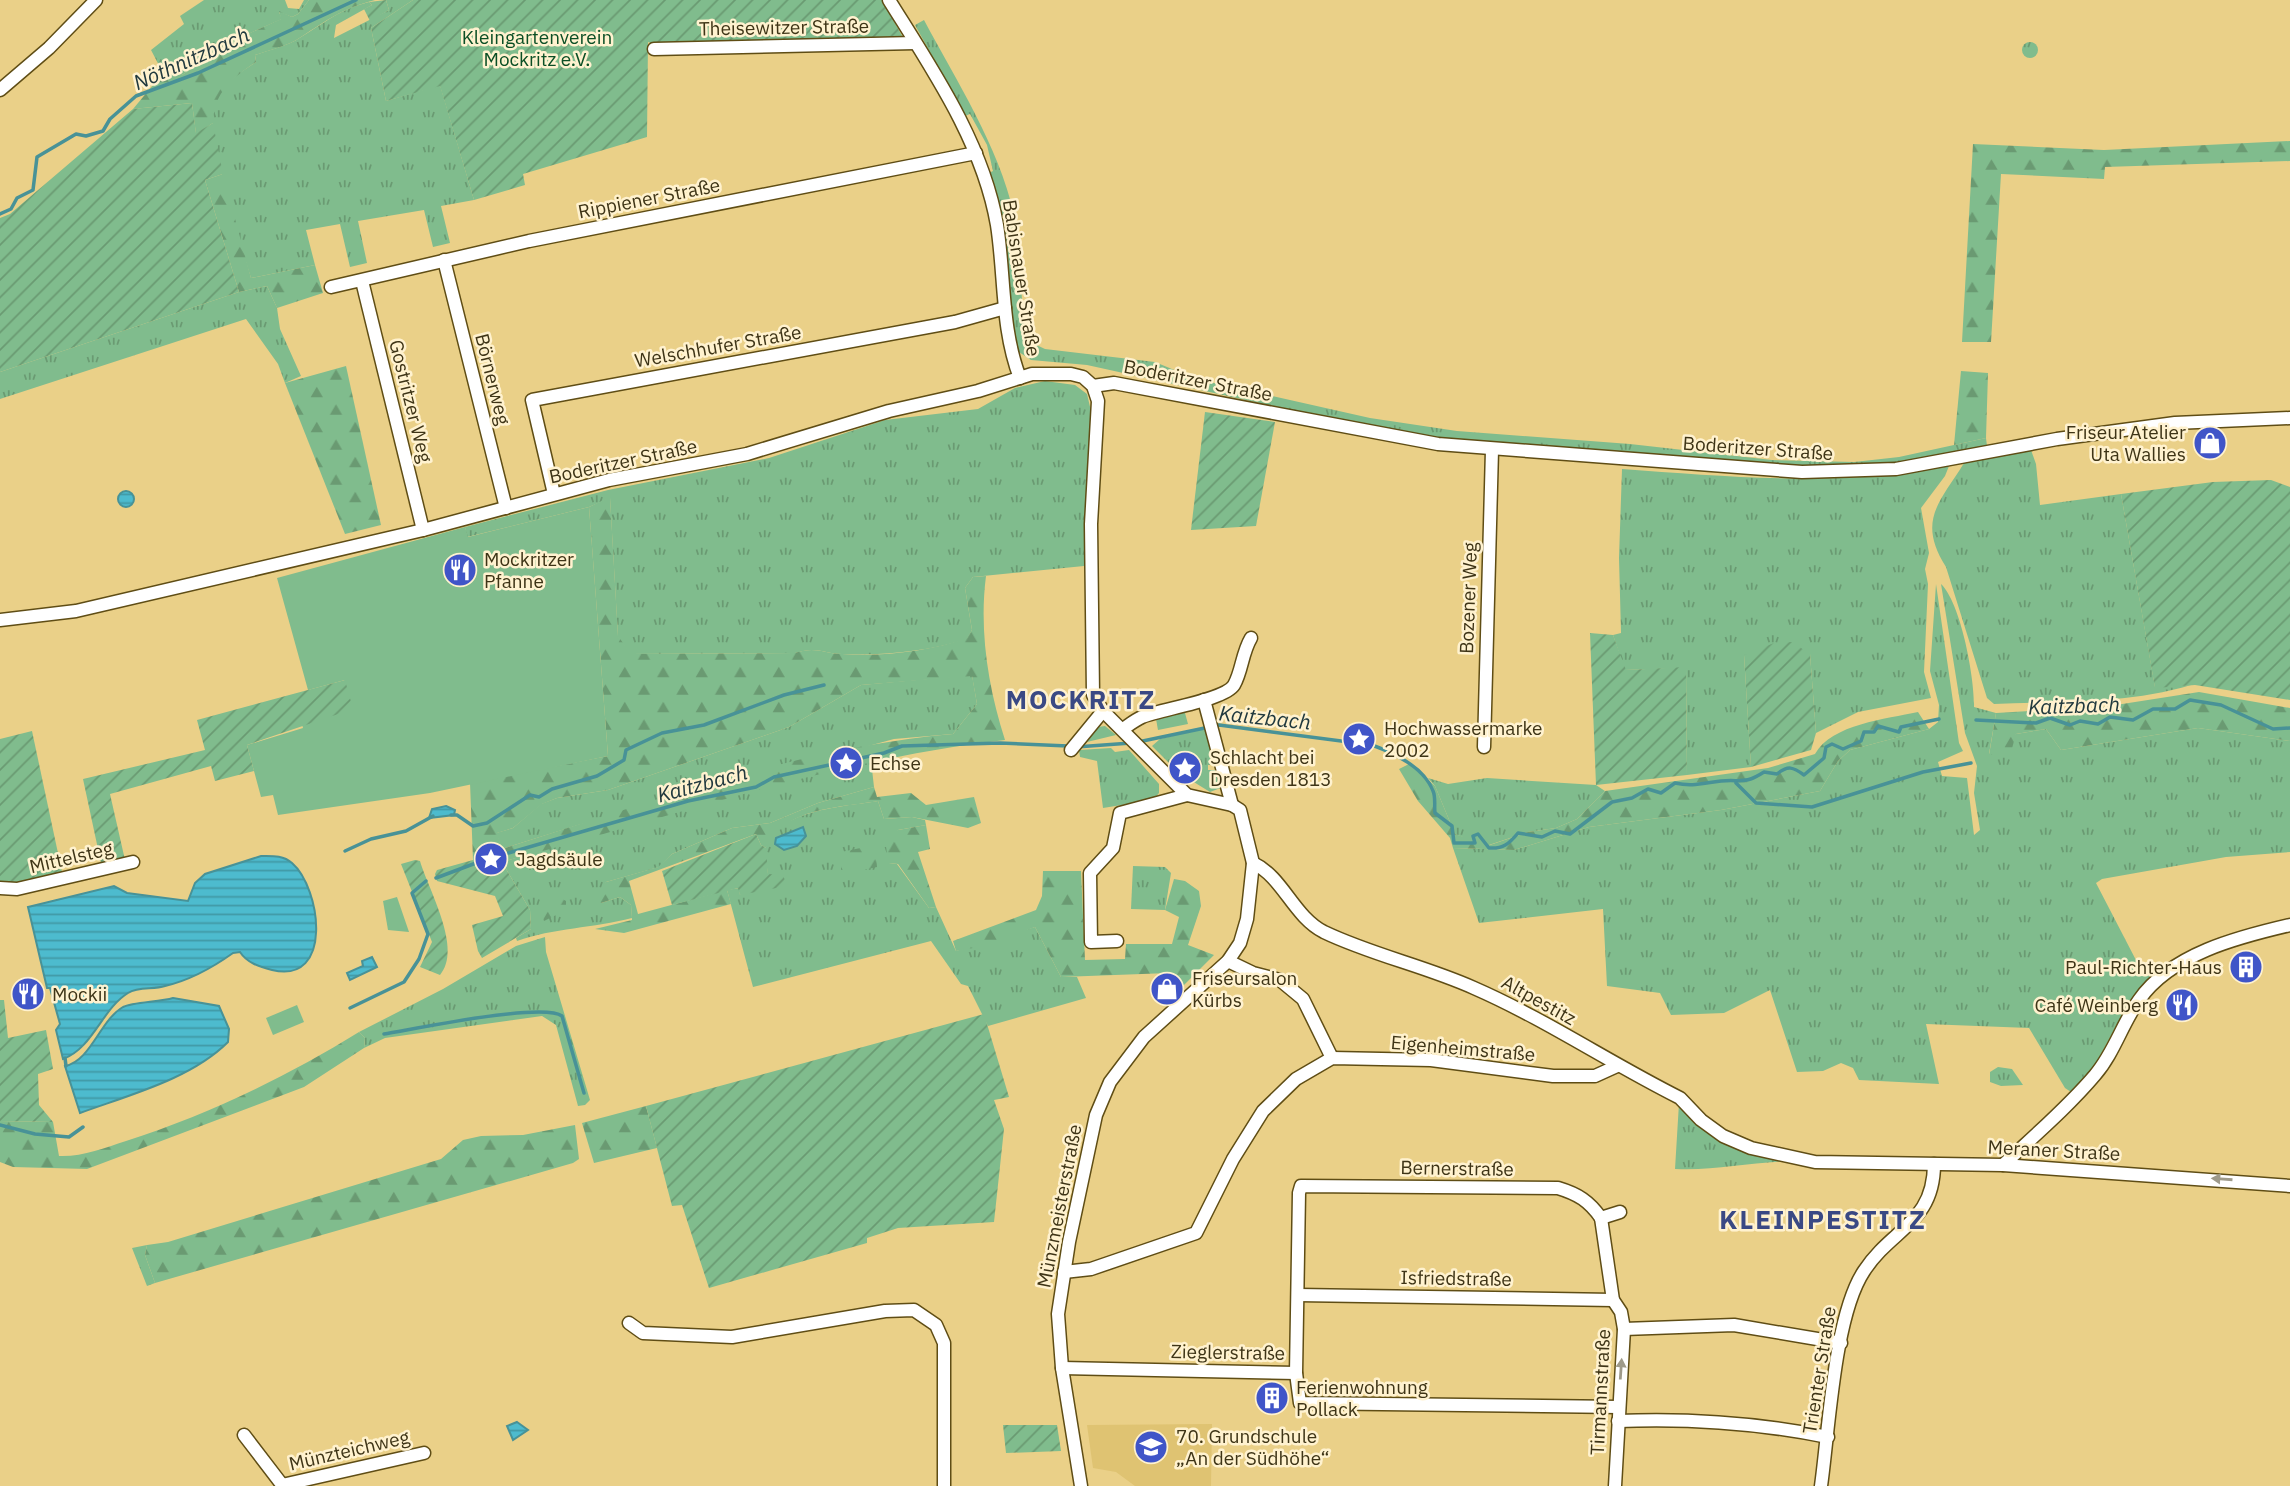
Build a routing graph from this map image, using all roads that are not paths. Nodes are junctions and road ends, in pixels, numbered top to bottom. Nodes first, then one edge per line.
1 (96, 0) edge
2 (889, 0) edge
3 (915, 43) junction
4 (654, 49) dead end
5 (0, 90) edge
6 (976, 153) junction
7 (444, 260) junction
8 (362, 281) junction
9 (331, 287) dead end
10 (1005, 308) junction
11 (1020, 378) junction
12 (1093, 386) junction
13 (2290, 418) edge
14 (1492, 450) junction
15 (554, 494) junction
16 (506, 508) junction
17 (424, 530) junction
18 (0, 620) edge
19 (1251, 638) dead end
20 (1204, 700) junction
21 (1103, 711) junction
22 (1127, 734) junction
23 (1075, 747) dead end
24 (1484, 747) dead end
25 (1187, 795) junction
26 (1232, 805) junction
27 (133, 862) dead end
28 (1253, 863) junction
29 (0, 888) edge
30 (2290, 925) edge
31 (1117, 941) dead end
32 (1228, 961) junction
33 (1332, 1058) junction
34 (1617, 1066) junction
35 (1815, 1161) joint
36 (1934, 1164) junction
37 (2003, 1165) junction
38 (2290, 1186) edge
39 (1620, 1212) dead end
40 (1601, 1219) junction
41 (1064, 1272) junction
42 (1298, 1295) junction
43 (1613, 1300) junction
44 (629, 1322) dead end
45 (1624, 1329) junction
46 (1841, 1342) junction
47 (1062, 1368) junction
48 (1296, 1373) junction
49 (1619, 1407) junction
50 (1618, 1421) junction
51 (243, 1435) dead end
52 (1828, 1437) junction
53 (424, 1452) dead end
54 (282, 1485) edge
55 (944, 1486) edge
56 (1081, 1486) edge
57 (1615, 1486) edge
58 (1821, 1486) edge

1 - 5 street
2 - 3 street, Babisnauer Straße
3 - 4 street, Theisewitzer Straße
3 - 6 street, Babisnauer Straße
6 - 7 street, Rippiener Straße
6 - 10 street, Babisnauer Straße
7 - 8 street, Rippiener Straße
7 - 16 street, Börnerweg
8 - 9 street, Rippiener Straße
8 - 17 street, Gostritzer Weg
10 - 11 street, Babisnauer Straße
10 - 15 street, Welschhufer Straße
11 - 12 street, Boderitzer Straße
11 - 15 street, Boderitzer Straße
12 - 14 street, Boderitzer Straße
12 - 21 street
13 - 14 street, Boderitzer Straße
14 - 24 street, Bozener Weg
15 - 16 street, Boderitzer Straße
16 - 17 street, Boderitzer Straße
17 - 18 street, Boderitzer Straße
19 - 20 street
20 - 22 street
20 - 26 street, Münzmeisterstraße
21 - 22 street
21 - 23 street
22 - 25 street
25 - 26 street
25 - 31 street
26 - 28 street, Münzmeisterstraße
27 - 29 street, Mittelsteg
28 - 32 street, Münzmeisterstraße
28 - 34 street, Altpestitz
30 - 37 street
32 - 33 street
32 - 41 street, Münzmeisterstraße
33 - 34 street, Eigenheimstraße
33 - 41 street
34 - 35 street, Altpestitz
35 - 36 street, Meraner Straße
36 - 37 street, Meraner Straße
36 - 46 street, Trienter Straße
38 -> 37 street, Meraner Straße
39 - 40 street
40 - 42 street, Bernerstraße
40 - 43 street, Tirmannstraße
41 - 47 street, Münzmeisterstraße
42 - 43 street, Isfriedstraße
42 - 48 street
43 - 45 street, Tirmannstraße
44 - 55 street
45 - 46 street
49 -> 45 street, Tirmannstraße
46 - 52 street, Trienter Straße
47 - 48 street, Zieglerstraße
47 - 56 street, Münzmeisterstraße
48 - 49 street, Zieglerstraße
49 - 50 street, Tirmannstraße
50 - 52 street
50 - 57 street, Tirmannstraße
51 - 54 street, Münzteichweg
52 - 58 street, Trienter Straße
53 - 54 street, Münzteichweg

